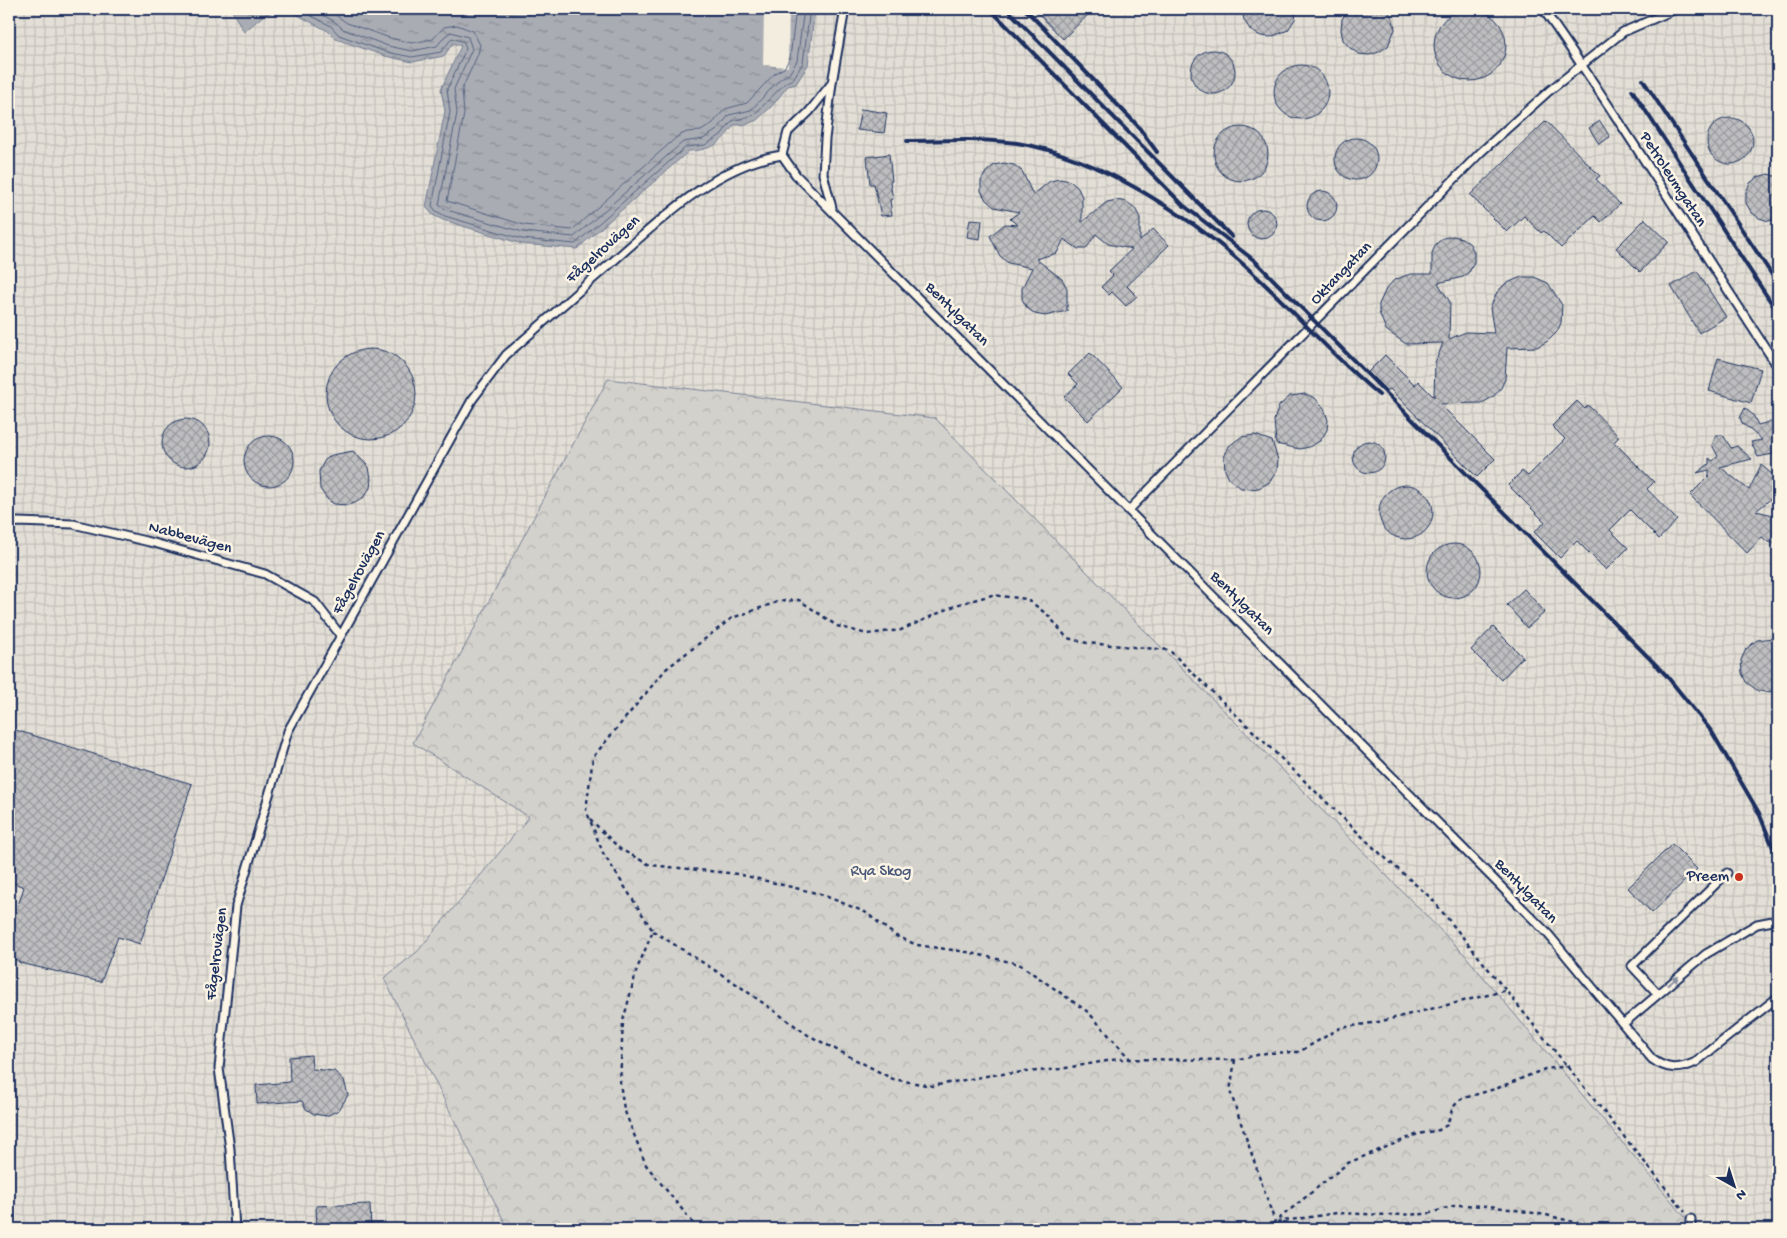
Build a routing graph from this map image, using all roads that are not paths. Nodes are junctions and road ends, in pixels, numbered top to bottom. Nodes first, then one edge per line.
1 (845, 9) edge
2 (1543, 9) edge
3 (1676, 9) edge
4 (1582, 64) junction
5 (832, 83) junction
6 (782, 155) junction
7 (832, 209) junction
8 (1778, 366) edge
9 (1129, 510) junction
10 (9, 524) edge
11 (341, 636) junction
12 (1727, 873) dead end
13 (1778, 920) edge
14 (1658, 994) junction
15 (1778, 997) edge
16 (1622, 1024) junction
17 (1691, 1219) road end
18 (235, 1229) edge
19 (1691, 1229) edge

1 - 5 lane
2 - 4 lane, Petroleumgatan
3 - 4 lane, Oktangatan
4 - 8 lane, Petroleumgatan
4 - 9 lane, Oktangatan
5 - 6 lane
5 - 7 lane
6 - 7 lane
6 - 11 lane, Fågelrovägen
7 - 9 lane, Bentylgatan
9 - 16 lane, Bentylgatan
10 - 11 lane, Nabbevägen
11 - 18 lane, Fågelrovägen
12 - 14 lane
14 -> 13 lane
14 - 16 lane
15 - 16 lane, Bentylgatan
17 - 19 lane

